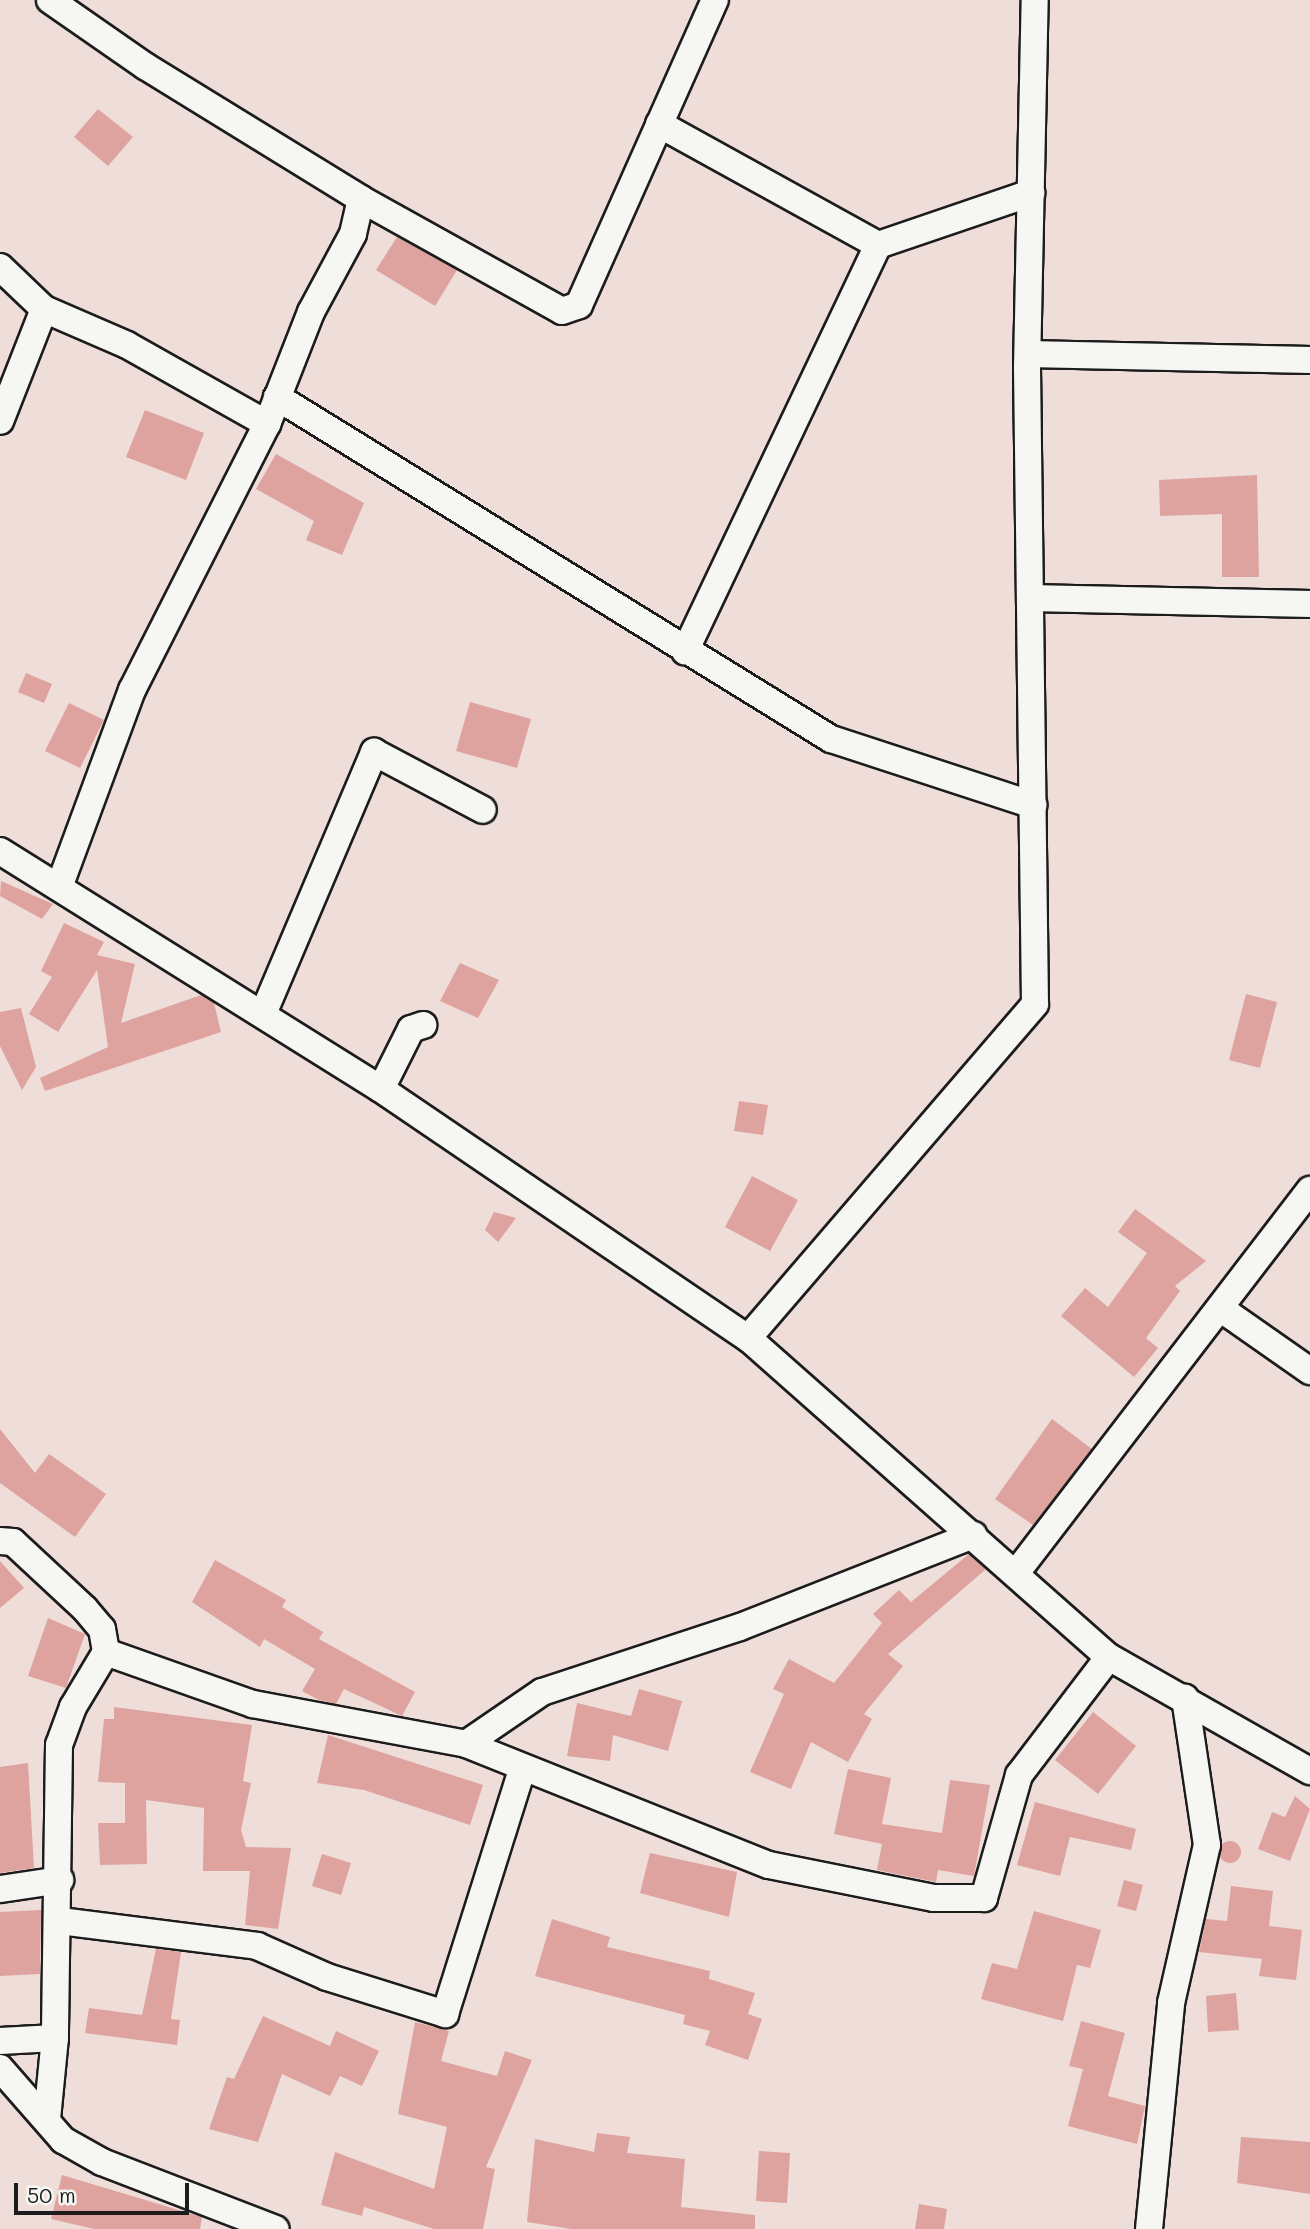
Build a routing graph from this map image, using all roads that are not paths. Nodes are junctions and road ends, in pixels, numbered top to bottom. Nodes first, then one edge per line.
1 (50, 0) edge
2 (715, 0) edge
3 (1035, 0) edge
4 (659, 124) junction
5 (1031, 193) junction
6 (361, 199) junction
7 (878, 245) junction
8 (0, 267) edge
9 (44, 309) junction
10 (1028, 354) junction
11 (1310, 359) edge
12 (277, 397) junction
13 (0, 421) edge
14 (267, 424) junction
15 (1030, 598) junction
16 (1310, 604) edge
17 (685, 651) junction
18 (1032, 804) junction
19 (483, 810) dead end
20 (0, 851) edge
21 (60, 885) junction
22 (263, 1014) junction
23 (423, 1025) dead end
24 (381, 1089) junction
25 (1310, 1190) edge
26 (1220, 1308) junction
27 (748, 1338) junction
28 (1310, 1371) edge
29 (974, 1535) junction
30 (0, 1541) edge
31 (1016, 1573) junction
32 (106, 1652) junction
33 (1109, 1657) junction
34 (1185, 1698) junction
35 (466, 1744) junction
36 (522, 1770) junction
37 (1310, 1771) edge
38 (60, 1880) junction
39 (0, 1889) edge
40 (60, 1921) junction
41 (55, 2038) junction
42 (0, 2041) edge
43 (0, 2068) edge
44 (47, 2119) junction
45 (272, 2227) edge
46 (1149, 2229) edge

1 - 6 street
2 - 4 street
3 - 5 street
4 - 6 street
4 - 7 street
5 - 7 street
5 - 10 street
6 - 12 street
7 - 17 street
8 - 9 street
9 - 13 street
9 - 14 street
10 - 11 street
10 - 15 street
12 - 14 street
12 - 17 street
14 - 21 street
15 - 16 street
15 - 18 street
17 - 18 street
18 - 27 street
19 - 22 street
20 - 21 street
21 - 22 street
22 - 24 street
23 - 24 street
24 - 27 street
25 - 26 street
26 - 28 street
26 - 31 street
27 - 29 street
29 - 31 street
29 - 35 street
30 - 32 street
31 - 33 street
32 - 35 street
32 - 38 street
33 - 34 street
33 - 36 street
34 - 37 street
34 - 46 street
35 - 36 street
36 - 40 street
38 - 39 street
38 - 40 street
40 - 41 street
41 - 42 street
41 - 44 street
43 - 44 street
44 - 45 street

